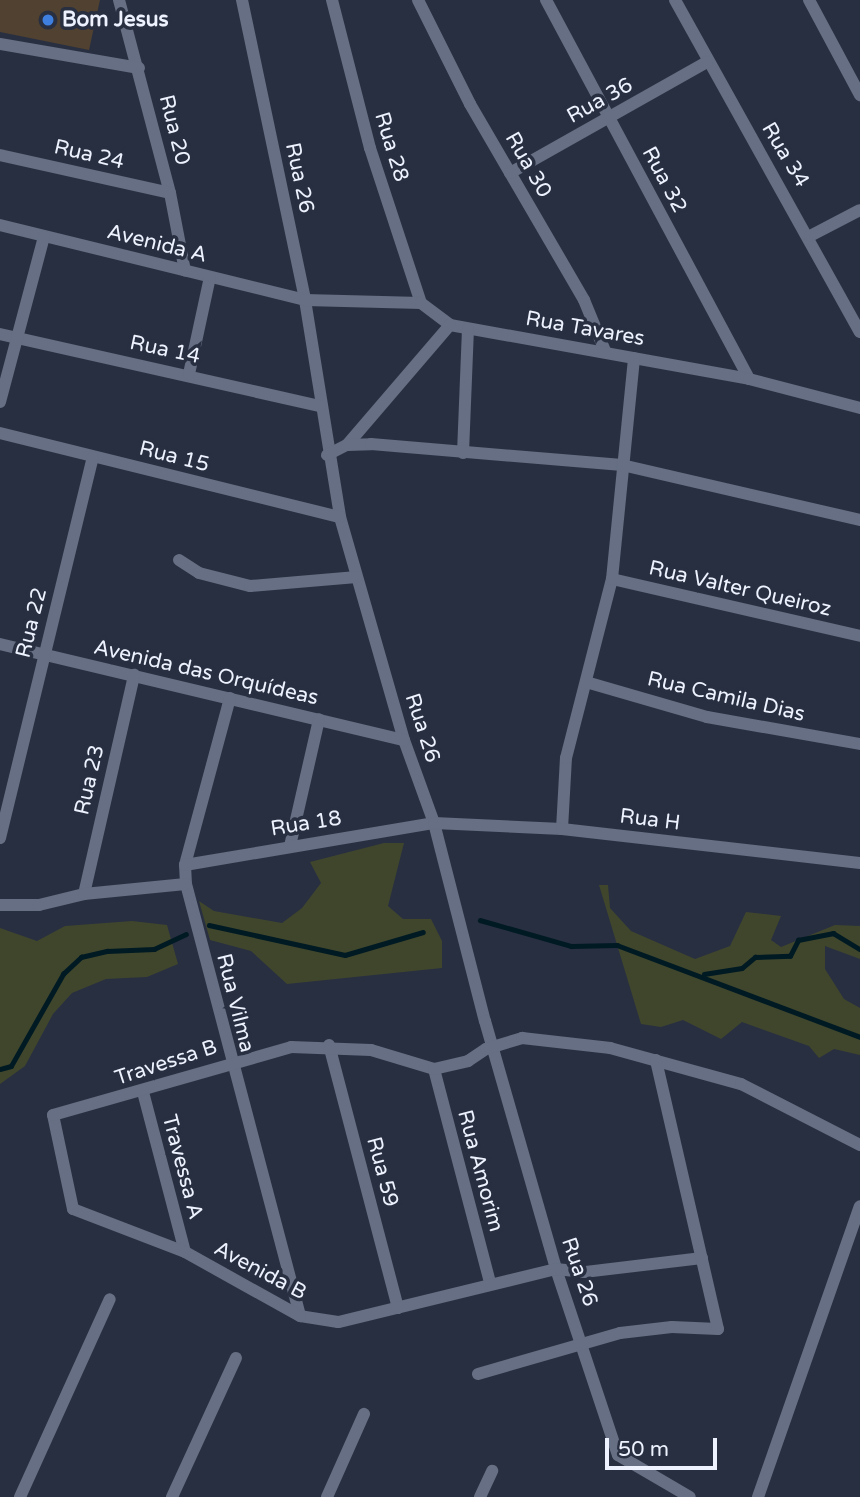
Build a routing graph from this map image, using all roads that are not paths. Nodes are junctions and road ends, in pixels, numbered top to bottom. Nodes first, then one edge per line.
1 (119, 0) edge
2 (242, 0) edge
3 (332, 0) edge
4 (418, 0) edge
5 (546, 0) edge
6 (675, 0) edge
7 (809, 0) edge
8 (0, 44) edge
9 (707, 62) junction
10 (139, 68) junction
11 (860, 95) edge
12 (609, 119) junction
13 (0, 155) edge
14 (510, 173) junction
15 (170, 193) junction
16 (860, 210) edge
17 (0, 225) edge
18 (810, 236) junction
19 (44, 237) junction
20 (185, 271) junction
21 (210, 277) junction
22 (305, 300) junction
23 (421, 303) junction
24 (450, 325) junction
25 (468, 329) junction
26 (860, 332) edge
27 (0, 334) edge
28 (15, 338) junction
29 (605, 351) junction
30 (635, 358) junction
31 (189, 374) junction
32 (749, 379) junction
33 (0, 402) edge
34 (320, 406) junction
35 (860, 408) edge
36 (0, 433) edge
37 (347, 445) junction
38 (463, 453) junction
39 (327, 454) junction
40 (93, 457) junction
41 (622, 465) junction
42 (340, 517) junction
43 (860, 520) edge
44 (179, 560) dead end
45 (357, 577) junction
46 (612, 579) junction
47 (860, 636) edge
48 (0, 643) edge
49 (44, 654) junction
50 (134, 675) junction
51 (586, 682) junction
52 (230, 698) junction
53 (319, 719) junction
54 (404, 740) junction
55 (860, 744) edge
56 (434, 823) junction
57 (562, 829) junction
58 (0, 838) edge
59 (290, 846) junction
60 (860, 863) edge
61 (185, 865) junction
62 (186, 884) junction
63 (84, 894) junction
64 (0, 905) edge
65 (329, 1045) junction
66 (492, 1047) junction
67 (656, 1060) junction
68 (230, 1062) junction
69 (434, 1069) junction
70 (143, 1092) junction
71 (860, 1145) edge
72 (860, 1206) edge
73 (74, 1209) joint
74 (185, 1252) junction
75 (702, 1258) junction
76 (556, 1269) junction
77 (490, 1283) junction
78 (110, 1299) dead end
79 (398, 1308) junction
80 (300, 1316) junction
81 (584, 1345) junction
82 (236, 1359) dead end
83 (478, 1374) dead end
84 (364, 1414) dead end
85 (492, 1471) dead end
86 (20, 1497) edge
87 (172, 1497) edge
88 (327, 1497) edge
89 (480, 1497) edge
90 (690, 1497) edge
91 (758, 1497) edge

1 - 10 street, Rua 20
2 - 22 street, Rua 26
3 - 23 street, Rua 28
4 - 14 street, Rua 30
5 - 12 street, Rua 32
6 - 9 street, Rua 34
7 - 11 street
8 - 10 street
9 - 12 street, Rua 36
9 - 18 street, Rua 34
10 - 15 street, Rua 20
12 - 14 street, Rua 36
12 - 32 street, Rua 32
13 - 15 street, Rua 24
14 - 29 street, Rua 30
15 - 20 street, Rua 20
16 - 18 street
17 - 19 street, Avenida A
18 - 26 street, Rua 34
19 - 20 street, Avenida A
19 - 28 street
20 - 21 street, Avenida A
21 - 22 street, Avenida A
21 - 31 street
22 - 23 street
22 - 34 street, Rua 26
23 - 24 street, Rua Tavares
24 - 25 street, Rua Tavares
24 - 37 street
25 - 29 street, Rua Tavares
25 - 38 street
27 - 28 street, Rua 14
28 - 31 street, Rua 14
28 - 33 street
29 - 30 street, Rua Tavares
30 - 32 street, Rua Tavares
30 - 41 street
31 - 34 street, Rua 14
32 - 35 street, Rua Tavares
34 - 39 street, Rua 26
36 - 40 street, Rua 15
37 - 38 street
37 - 39 street
38 - 41 street
39 - 42 street, Rua 26
40 - 42 street, Rua 15
40 - 49 street, Rua 22
41 - 43 street
41 - 46 street
42 - 45 street, Rua 26
44 - 45 street
45 - 54 street, Rua 26
46 - 47 street, Rua Valter Queiroz
46 - 51 street
48 - 49 street, Avenida das Orquídeas
49 - 50 street, Avenida das Orquídeas
49 - 58 street, Rua 22
50 - 52 street, Avenida das Orquídeas
50 - 63 street, Rua 23
51 - 55 street, Rua Camila Dias
51 - 57 street
52 - 53 street, Avenida das Orquídeas
52 - 61 street, Rua Vilma
53 - 54 street, Avenida das Orquídeas
53 - 59 street
54 - 56 street, Rua 26
56 - 57 street, Rua H
56 - 59 street, Rua 18
56 - 66 street, Rua 26
57 - 60 street, Rua H
59 - 61 street, Rua 18
61 - 62 street, Rua Vilma
62 - 63 street
62 - 68 street, Rua Vilma
63 - 64 street
65 - 68 street, Travessa B
65 - 69 street, Travessa B
65 - 79 street, Rua 59
66 - 67 street
66 - 69 street
66 - 76 street, Rua 26
67 - 71 street
67 - 75 street
68 - 70 street, Travessa B
68 - 80 street, Rua Vilma
69 - 77 street, Rua Amorim
70 - 73 street, Travessa B
70 - 74 street, Travessa A
72 - 91 street
73 - 74 street, Avenida B
74 - 80 street, Avenida B
75 - 76 street, Avenida B
75 - 81 street
76 - 77 street, Avenida B
76 - 81 street, Rua 26
77 - 79 street, Avenida B
78 - 86 street
79 - 80 street, Avenida B
81 - 83 street
81 - 90 street, Rua 26
82 - 87 street
84 - 88 street
85 - 89 street

